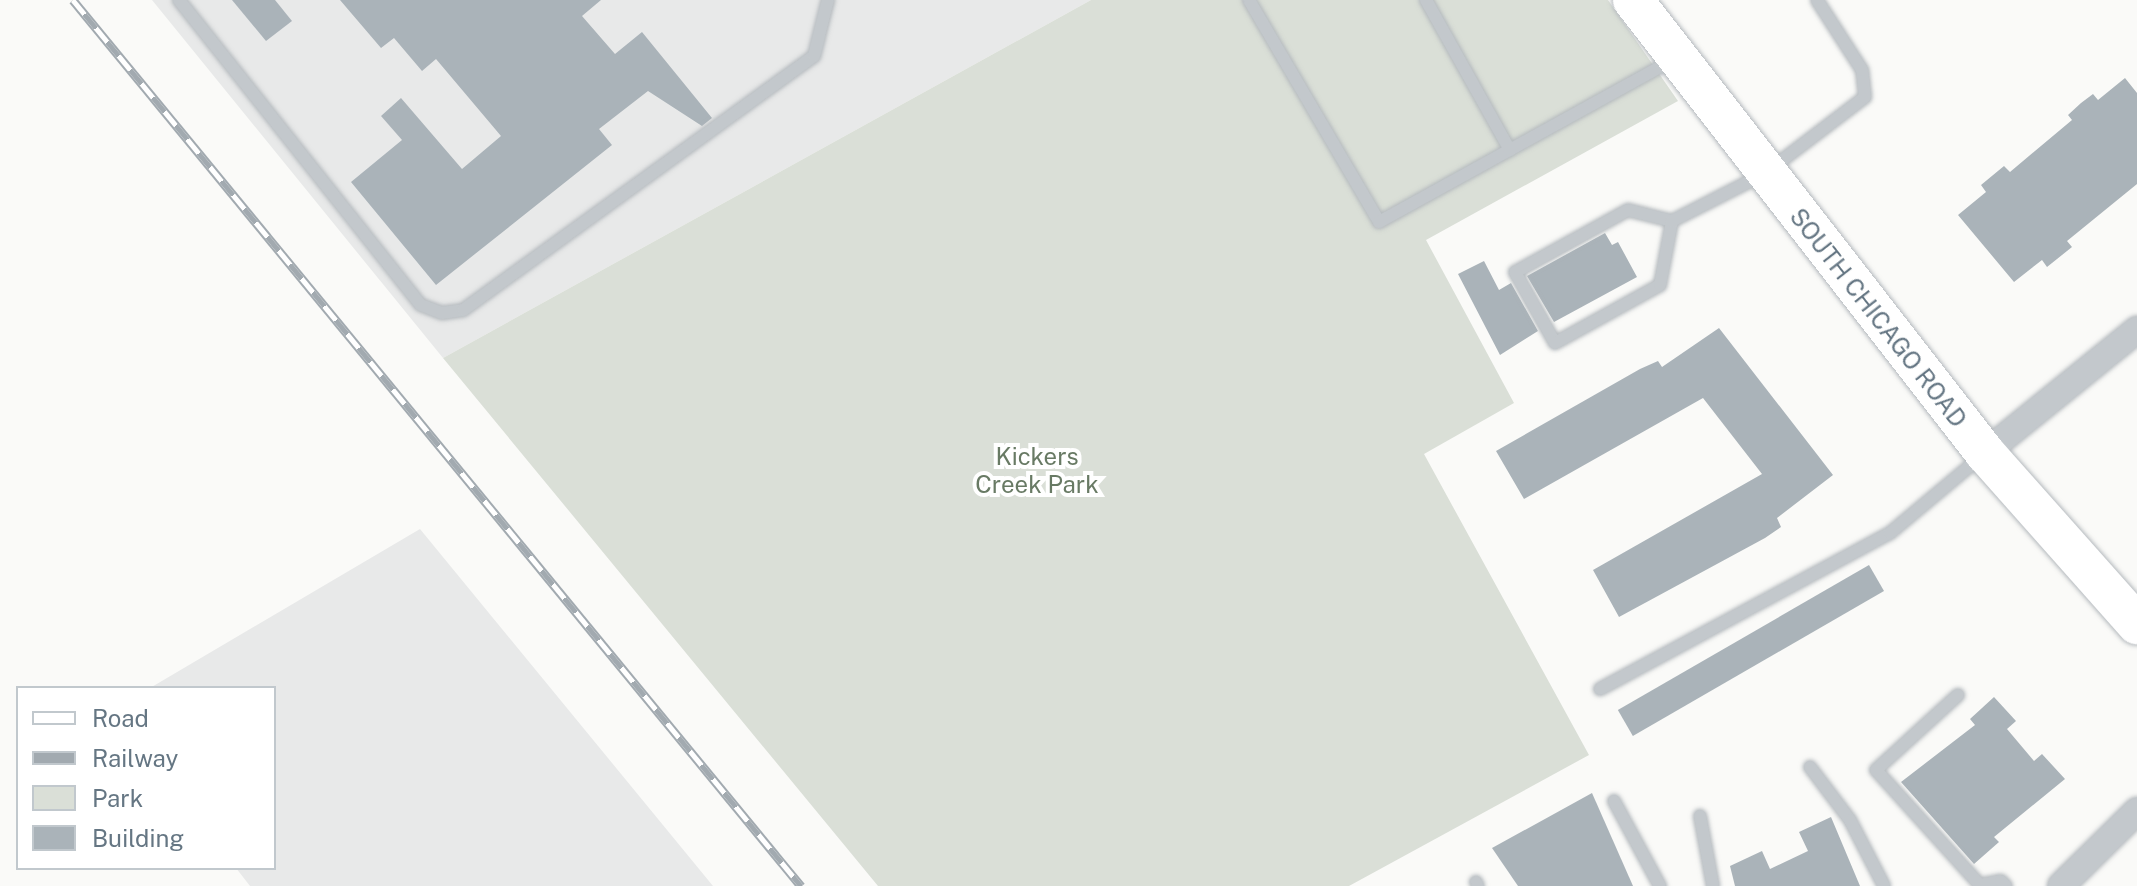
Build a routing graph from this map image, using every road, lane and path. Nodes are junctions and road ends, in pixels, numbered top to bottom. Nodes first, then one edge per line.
1 (179, 0) edge
2 (828, 0) edge
3 (1249, 0) edge
4 (1426, 0) edge
5 (1633, 0) edge
6 (1817, 0) edge
7 (1674, 59) junction
8 (1510, 150) junction
9 (1764, 174) junction
10 (1672, 221) junction
11 (2137, 330) edge
12 (1985, 453) junction
13 (2137, 624) edge
14 (1600, 689) dead end
15 (1958, 695) dead end
16 (1810, 767) dead end
17 (1614, 801) dead end
18 (2137, 811) edge
19 (1700, 816) dead end
20 (1660, 886) edge
21 (1713, 886) edge
22 (1884, 886) edge
23 (2006, 886) edge
24 (2061, 886) edge

1 - 2 lane
3 - 8 lane
4 - 8 lane
5 - 7 main road, SOUTH CHICAGO ROAD
6 - 9 lane
7 - 8 lane
7 - 9 main road, SOUTH CHICAGO ROAD
9 - 10 lane
9 - 12 main road, SOUTH CHICAGO ROAD
10 - 10 lane
11 - 12 street
12 - 13 main road, SOUTH CHICAGO ROAD
12 - 14 lane
15 - 23 lane
16 - 22 lane
17 - 20 lane
18 - 24 street
19 - 21 lane

